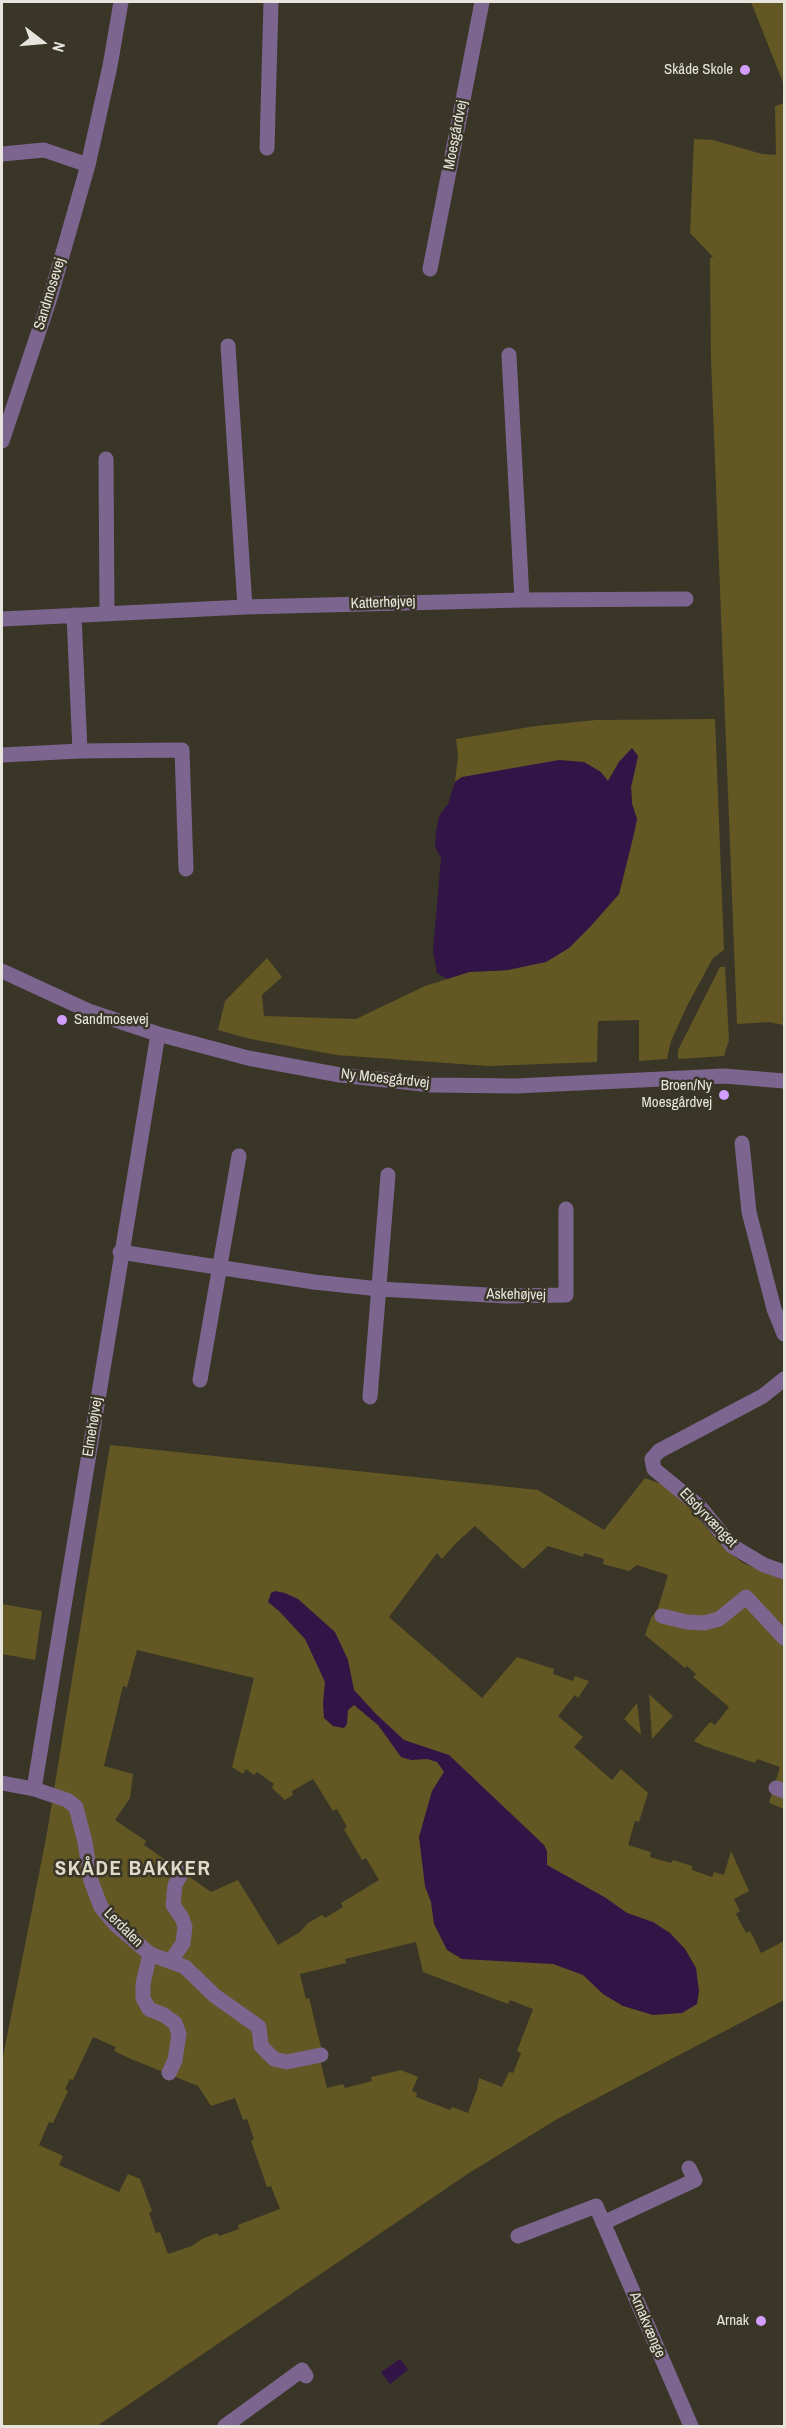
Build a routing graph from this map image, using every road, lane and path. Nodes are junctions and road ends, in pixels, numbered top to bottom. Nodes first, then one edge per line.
1 (121, 2) edge
2 (271, 2) edge
3 (482, 2) edge
4 (267, 148) dead end
5 (2, 154) edge
6 (88, 165) junction
7 (430, 269) dead end
8 (228, 346) dead end
9 (508, 355) dead end
10 (5, 423) edge
11 (2, 441) edge
12 (106, 459) dead end
13 (686, 599) dead end
14 (522, 600) junction
15 (245, 607) junction
16 (107, 614) junction
17 (74, 615) junction
18 (2, 619) edge
19 (80, 751) junction
20 (2, 755) edge
21 (186, 869) dead end
22 (2, 970) edge
23 (158, 1034) junction
24 (784, 1081) edge
25 (742, 1143) dead end
26 (239, 1156) dead end
27 (388, 1175) dead end
28 (566, 1209) dead end
29 (120, 1252) junction
30 (220, 1268) junction
31 (379, 1289) junction
32 (784, 1334) edge
33 (784, 1379) edge
34 (200, 1380) dead end
35 (370, 1397) dead end
36 (784, 1572) edge
37 (662, 1616) dead end
38 (784, 1638) edge
39 (2, 1783) edge
40 (34, 1789) junction
41 (182, 1872) dead end
42 (150, 1954) junction
43 (171, 1961) junction
44 (321, 2055) dead end
45 (169, 2073) dead end
46 (689, 2168) dead end
47 (603, 2223) junction
48 (518, 2236) dead end
49 (306, 2376) dead end
50 (225, 2427) edge
51 (691, 2427) edge

1 - 6 street, Sandmosevej
2 - 4 street
3 - 7 street, Moesgårdvej
5 - 6 street
6 - 10 street, Sandmosevej
8 - 15 street
9 - 14 street
10 - 11 street, Sandmosevej
12 - 16 street
13 - 14 street, Katterhøjvej
14 - 15 street, Katterhøjvej
15 - 16 street, Katterhøjvej
16 - 17 street, Katterhøjvej
17 - 18 street, Katterhøjvej
17 - 19 street
19 - 20 street
19 - 21 street
22 - 23 street, Ny Moesgårdvej
23 - 24 street, Ny Moesgårdvej
23 - 29 street, Elmehøjvej
25 - 32 street
26 - 30 street
27 - 31 street
28 - 31 street, Askehøjvej
29 - 30 street, Askehøjvej
29 - 40 street, Elmehøjvej
30 - 31 street, Askehøjvej
30 - 34 street
31 - 35 street
33 - 36 street, Elsdyrvænget
37 - 38 street
39 - 40 street
40 - 42 street, Lerdalen
41 - 43 street
42 - 43 street, Lerdalen
42 - 45 street, Lerdalen
43 - 44 street, Lerdalen
46 - 47 street
47 - 48 street
47 - 51 street, Arnakvænge
49 - 50 street

